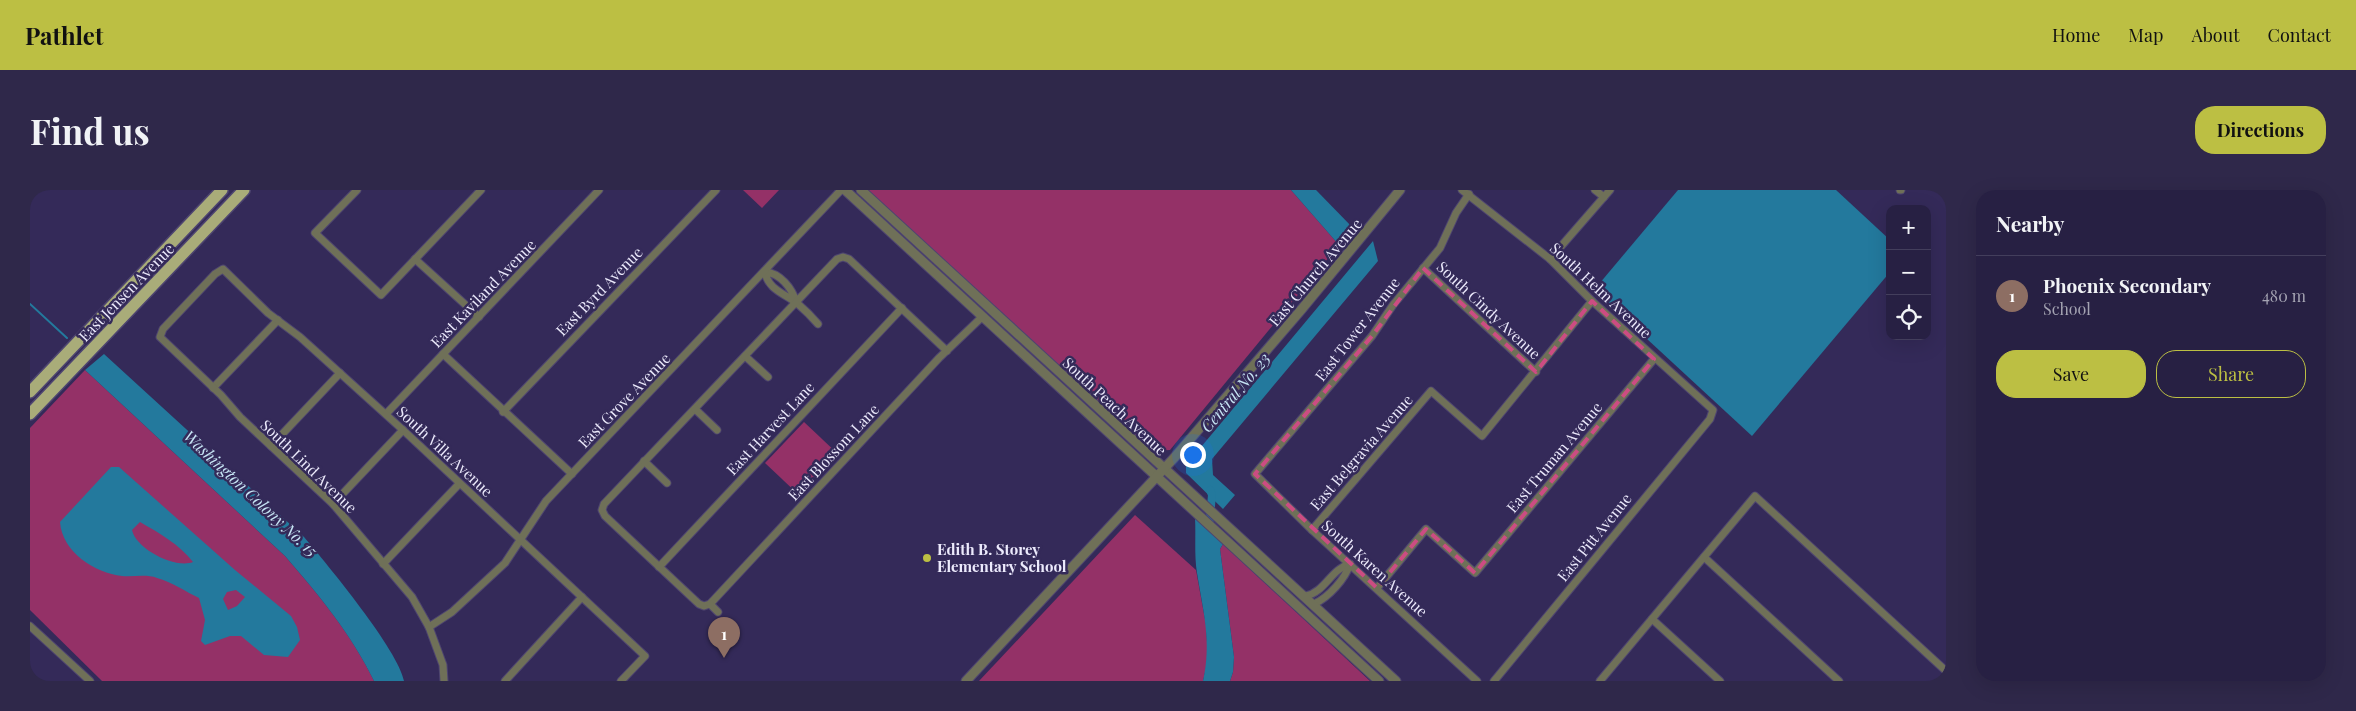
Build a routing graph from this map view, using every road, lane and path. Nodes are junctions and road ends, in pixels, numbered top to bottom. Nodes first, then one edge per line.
1 (222, 190) edge
2 (244, 190) edge
3 (356, 190) edge
4 (481, 190) edge
5 (599, 190) edge
6 (716, 190) edge
7 (840, 190) edge
8 (845, 190) edge
9 (861, 190) edge
10 (1400, 190) edge
11 (1595, 190) edge
12 (1610, 190) edge
13 (1466, 191) edge
14 (1604, 197) junction
15 (415, 259) junction
16 (1550, 259) junction
17 (1423, 268) junction
18 (765, 272) junction
19 (782, 281) junction
20 (775, 288) junction
21 (1592, 301) junction
22 (796, 302) junction
23 (902, 308) junction
24 (982, 316) junction
25 (479, 317) junction
26 (278, 320) junction
27 (818, 324) dead end
28 (160, 337) joint
29 (1013, 345) junction
30 (947, 351) junction
31 (443, 354) junction
32 (746, 356) junction
33 (1654, 359) junction
34 (1536, 372) junction
35 (340, 374) junction
36 (768, 377) dead end
37 (213, 388) junction
38 (30, 392) edge
39 (1081, 393) junction
40 (695, 409) junction
41 (1713, 410) joint
42 (503, 412) junction
43 (30, 414) edge
44 (386, 414) junction
45 (403, 430) junction
46 (717, 430) dead end
47 (271, 446) junction
48 (644, 461) junction
49 (1160, 472) junction
50 (572, 474) junction
51 (1255, 474) joint
52 (667, 483) dead end
53 (459, 484) junction
54 (333, 504) junction
55 (1312, 530) junction
56 (521, 539) junction
57 (1704, 557) junction
58 (1251, 562) junction
59 (383, 564) junction
60 (1350, 564) junction
61 (659, 567) junction
62 (1377, 588) junction
63 (1306, 596) junction
64 (582, 597) junction
65 (1314, 604) junction
66 (707, 605) junction
67 (718, 612) dead end
68 (1652, 619) junction
69 (30, 626) edge
70 (429, 628) junction
71 (1946, 671) edge
72 (90, 681) edge
73 (444, 681) edge
74 (505, 681) edge
75 (621, 681) edge
76 (966, 681) edge
77 (1378, 681) edge
78 (1396, 681) edge
79 (1477, 681) edge
80 (1494, 681) edge
81 (1600, 681) edge
82 (1720, 681) edge
83 (1839, 681) edge

1 - 38 main road, East Jensen Avenue
2 - 43 main road, East Jensen Avenue
3 - 15 street
4 - 15 street
5 - 25 street, East Kaviland Avenue
6 - 42 street, East Byrd Avenue
7 - 18 street, East Grove Avenue
8 - 24 street, South Peach Avenue
9 - 39 street, South Peach Avenue
10 - 49 street, East Church Avenue
11 - 14 street
12 - 14 street
13 - 16 street, South Helm Avenue
13 - 17 street, East Tower Avenue
14 - 16 street
15 - 25 street
16 - 21 street, South Helm Avenue
17 - 34 street, South Cindy Avenue
17 - 51 street, East Tower Avenue
18 - 19 street
18 - 20 street
18 - 50 street, East Grove Avenue
19 - 20 street
19 - 22 street
20 - 22 street
21 - 33 street, South Helm Avenue
21 - 34 street
22 - 23 street
22 - 27 street
22 - 32 street
23 - 30 street
23 - 61 street, East Harvest Lane
24 - 29 street, South Peach Avenue
24 - 30 street, East Blossom Lane
25 - 31 street, East Kaviland Avenue
26 - 28 street, South Villa Avenue
26 - 35 street, South Villa Avenue
26 - 37 street
28 - 37 street, South Lind Avenue
29 - 39 street
29 - 49 street, South Peach Avenue
30 - 66 street, East Blossom Lane
31 - 42 street
31 - 44 street, East Kaviland Avenue
32 - 36 street
32 - 40 street
33 - 41 street, South Helm Avenue
33 - 62 street, East Truman Avenue
34 - 55 street, East Belgravia Avenue
35 - 44 street, South Villa Avenue
35 - 47 street
37 - 47 street, South Lind Avenue
39 - 49 street, South Peach Avenue
40 - 46 street
40 - 48 street
41 - 80 street, East Pitt Avenue
42 - 50 street
44 - 45 street, South Villa Avenue
45 - 53 street, South Villa Avenue
45 - 54 street
47 - 54 street, South Lind Avenue
48 - 52 street
48 - 61 street
49 - 58 street, South Peach Avenue
49 - 63 street, South Peach Avenue
49 - 76 street, East Church Avenue
50 - 56 street, East Grove Avenue
51 - 55 street, South Karen Avenue
53 - 56 street, South Villa Avenue
53 - 59 street
54 - 59 street, South Lind Avenue
55 - 60 street, South Karen Avenue
56 - 64 street, South Villa Avenue
56 - 70 street, East Grove Avenue
57 - 68 street
57 - 71 street
57 - 83 street
58 - 65 street
58 - 77 street, South Peach Avenue
59 - 70 street, South Lind Avenue
60 - 62 street, South Karen Avenue
60 - 63 street
60 - 65 street
61 - 66 street
62 - 79 street, South Karen Avenue
63 - 65 street, South Peach Avenue
64 - 74 street
64 - 75 street, South Villa Avenue
65 - 78 street, South Peach Avenue
66 - 67 street
68 - 81 street
68 - 82 street
69 - 72 street
70 - 73 street, South Lind Avenue

